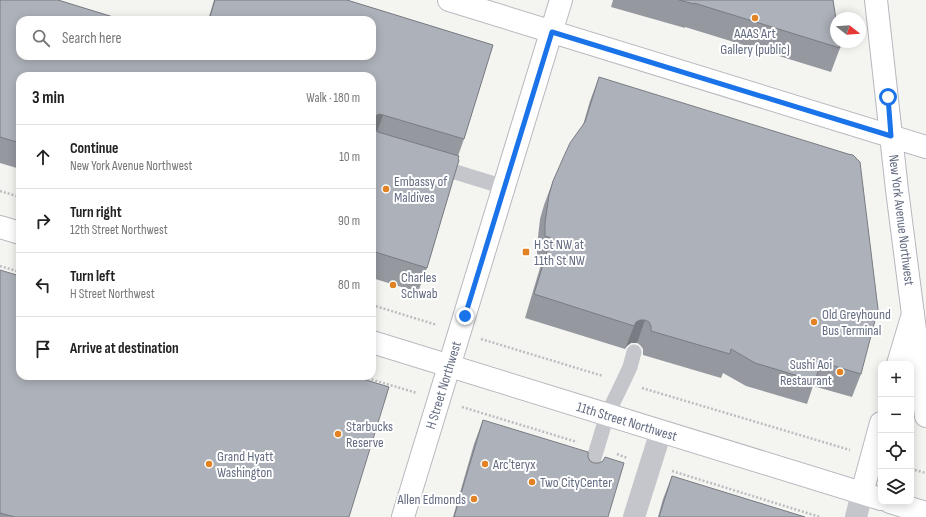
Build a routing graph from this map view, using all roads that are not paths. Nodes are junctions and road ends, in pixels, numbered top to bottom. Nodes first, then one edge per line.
1 (449, 0) edge
2 (561, 0) edge
3 (876, 0) edge
4 (552, 32) junction
5 (891, 136) junction
6 (926, 147) edge
7 (424, 163) edge
8 (504, 188) junction
9 (0, 227) edge
10 (16, 232) edge
11 (913, 314) junction
12 (376, 343) edge
13 (634, 352) edge
14 (899, 361) edge
15 (449, 366) junction
16 (607, 415) junction
17 (926, 416) edge
18 (661, 431) junction
19 (880, 433) edge
20 (588, 478) edge
21 (872, 496) edge
22 (900, 505) edge
23 (926, 513) edge
24 (403, 517) edge
25 (634, 517) edge
26 (856, 517) edge

1 - 4 main road
2 - 4 main road, H Street Northwest
3 - 5 main road, New York Avenue Northwest
4 - 5 main road
4 - 8 main road, H Street Northwest
5 - 6 main road
5 - 11 main road, New York Avenue Northwest
7 - 8 lane
8 - 15 main road, H Street Northwest
9 - 10 main road
11 - 14 main road
11 - 17 main road, New York Avenue Northwest
12 - 15 main road, 11th Street Northwest
13 - 16 lane
15 - 16 main road, 11th Street Northwest
15 - 24 main road, H Street Northwest
16 - 18 main road, 11th Street Northwest
16 - 20 lane
18 - 21 main road, 11th Street Northwest
18 - 25 street
19 - 21 main road
21 - 26 street
22 - 23 main road

